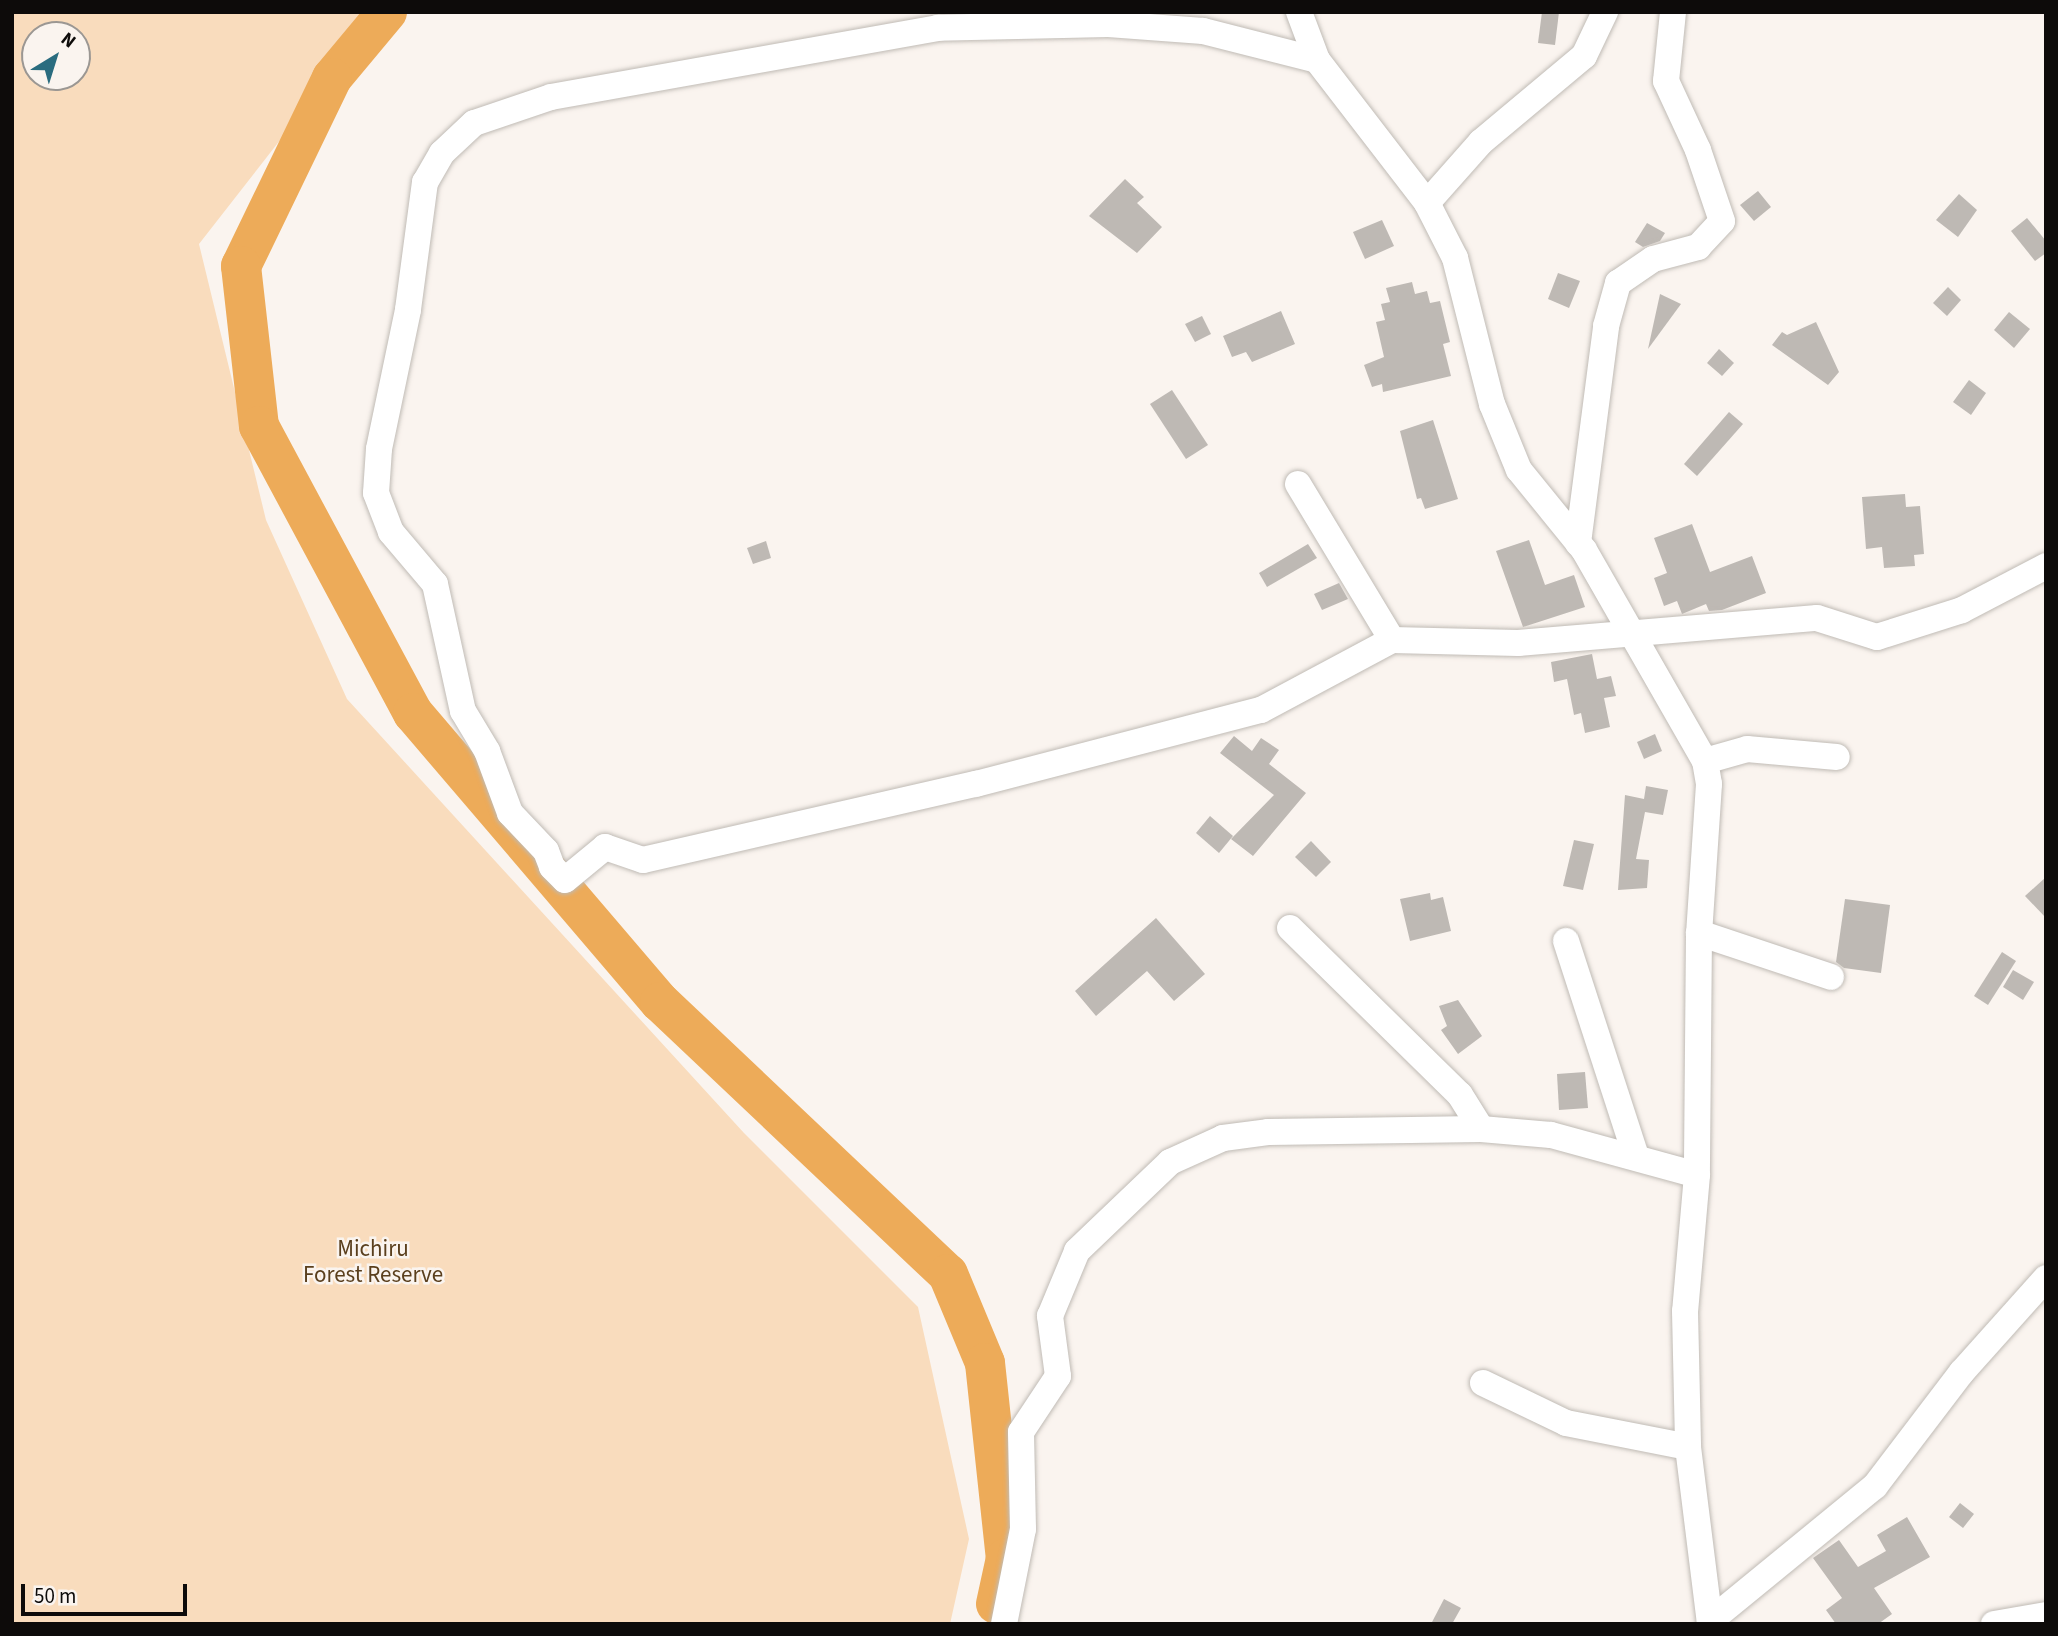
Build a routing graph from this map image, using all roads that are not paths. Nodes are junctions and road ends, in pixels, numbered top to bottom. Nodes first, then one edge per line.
1 (1299, 12) edge
2 (1605, 12) edge
3 (1673, 12) edge
4 (1317, 60) junction
5 (1427, 203) junction
6 (1297, 484) dead end
7 (1578, 543) junction
8 (2046, 566) edge
9 (1636, 635) junction
10 (1392, 640) junction
11 (1838, 757) dead end
12 (1705, 761) junction
13 (1290, 928) dead end
14 (1699, 933) junction
15 (1566, 941) dead end
16 (1831, 977) dead end
17 (1481, 1129) junction
18 (1636, 1156) junction
19 (1697, 1175) junction
20 (2046, 1278) edge
21 (1483, 1383) dead end
22 (1688, 1447) junction
23 (2046, 1615) edge
24 (1710, 1623) edge
25 (1004, 1624) edge
26 (1994, 1624) edge

1 - 4 street
2 - 5 street
3 - 7 street
4 - 5 street
4 - 10 street
5 - 7 street
6 - 10 street
7 - 9 street
8 - 9 street
9 - 10 street
9 - 12 street
11 - 12 street
12 - 14 street
13 - 17 street
14 - 16 street
14 - 19 street
15 - 18 street
17 - 18 street
17 - 25 street
18 - 19 street
19 - 22 street
20 - 24 street
21 - 22 street
22 - 24 street
23 - 26 street

